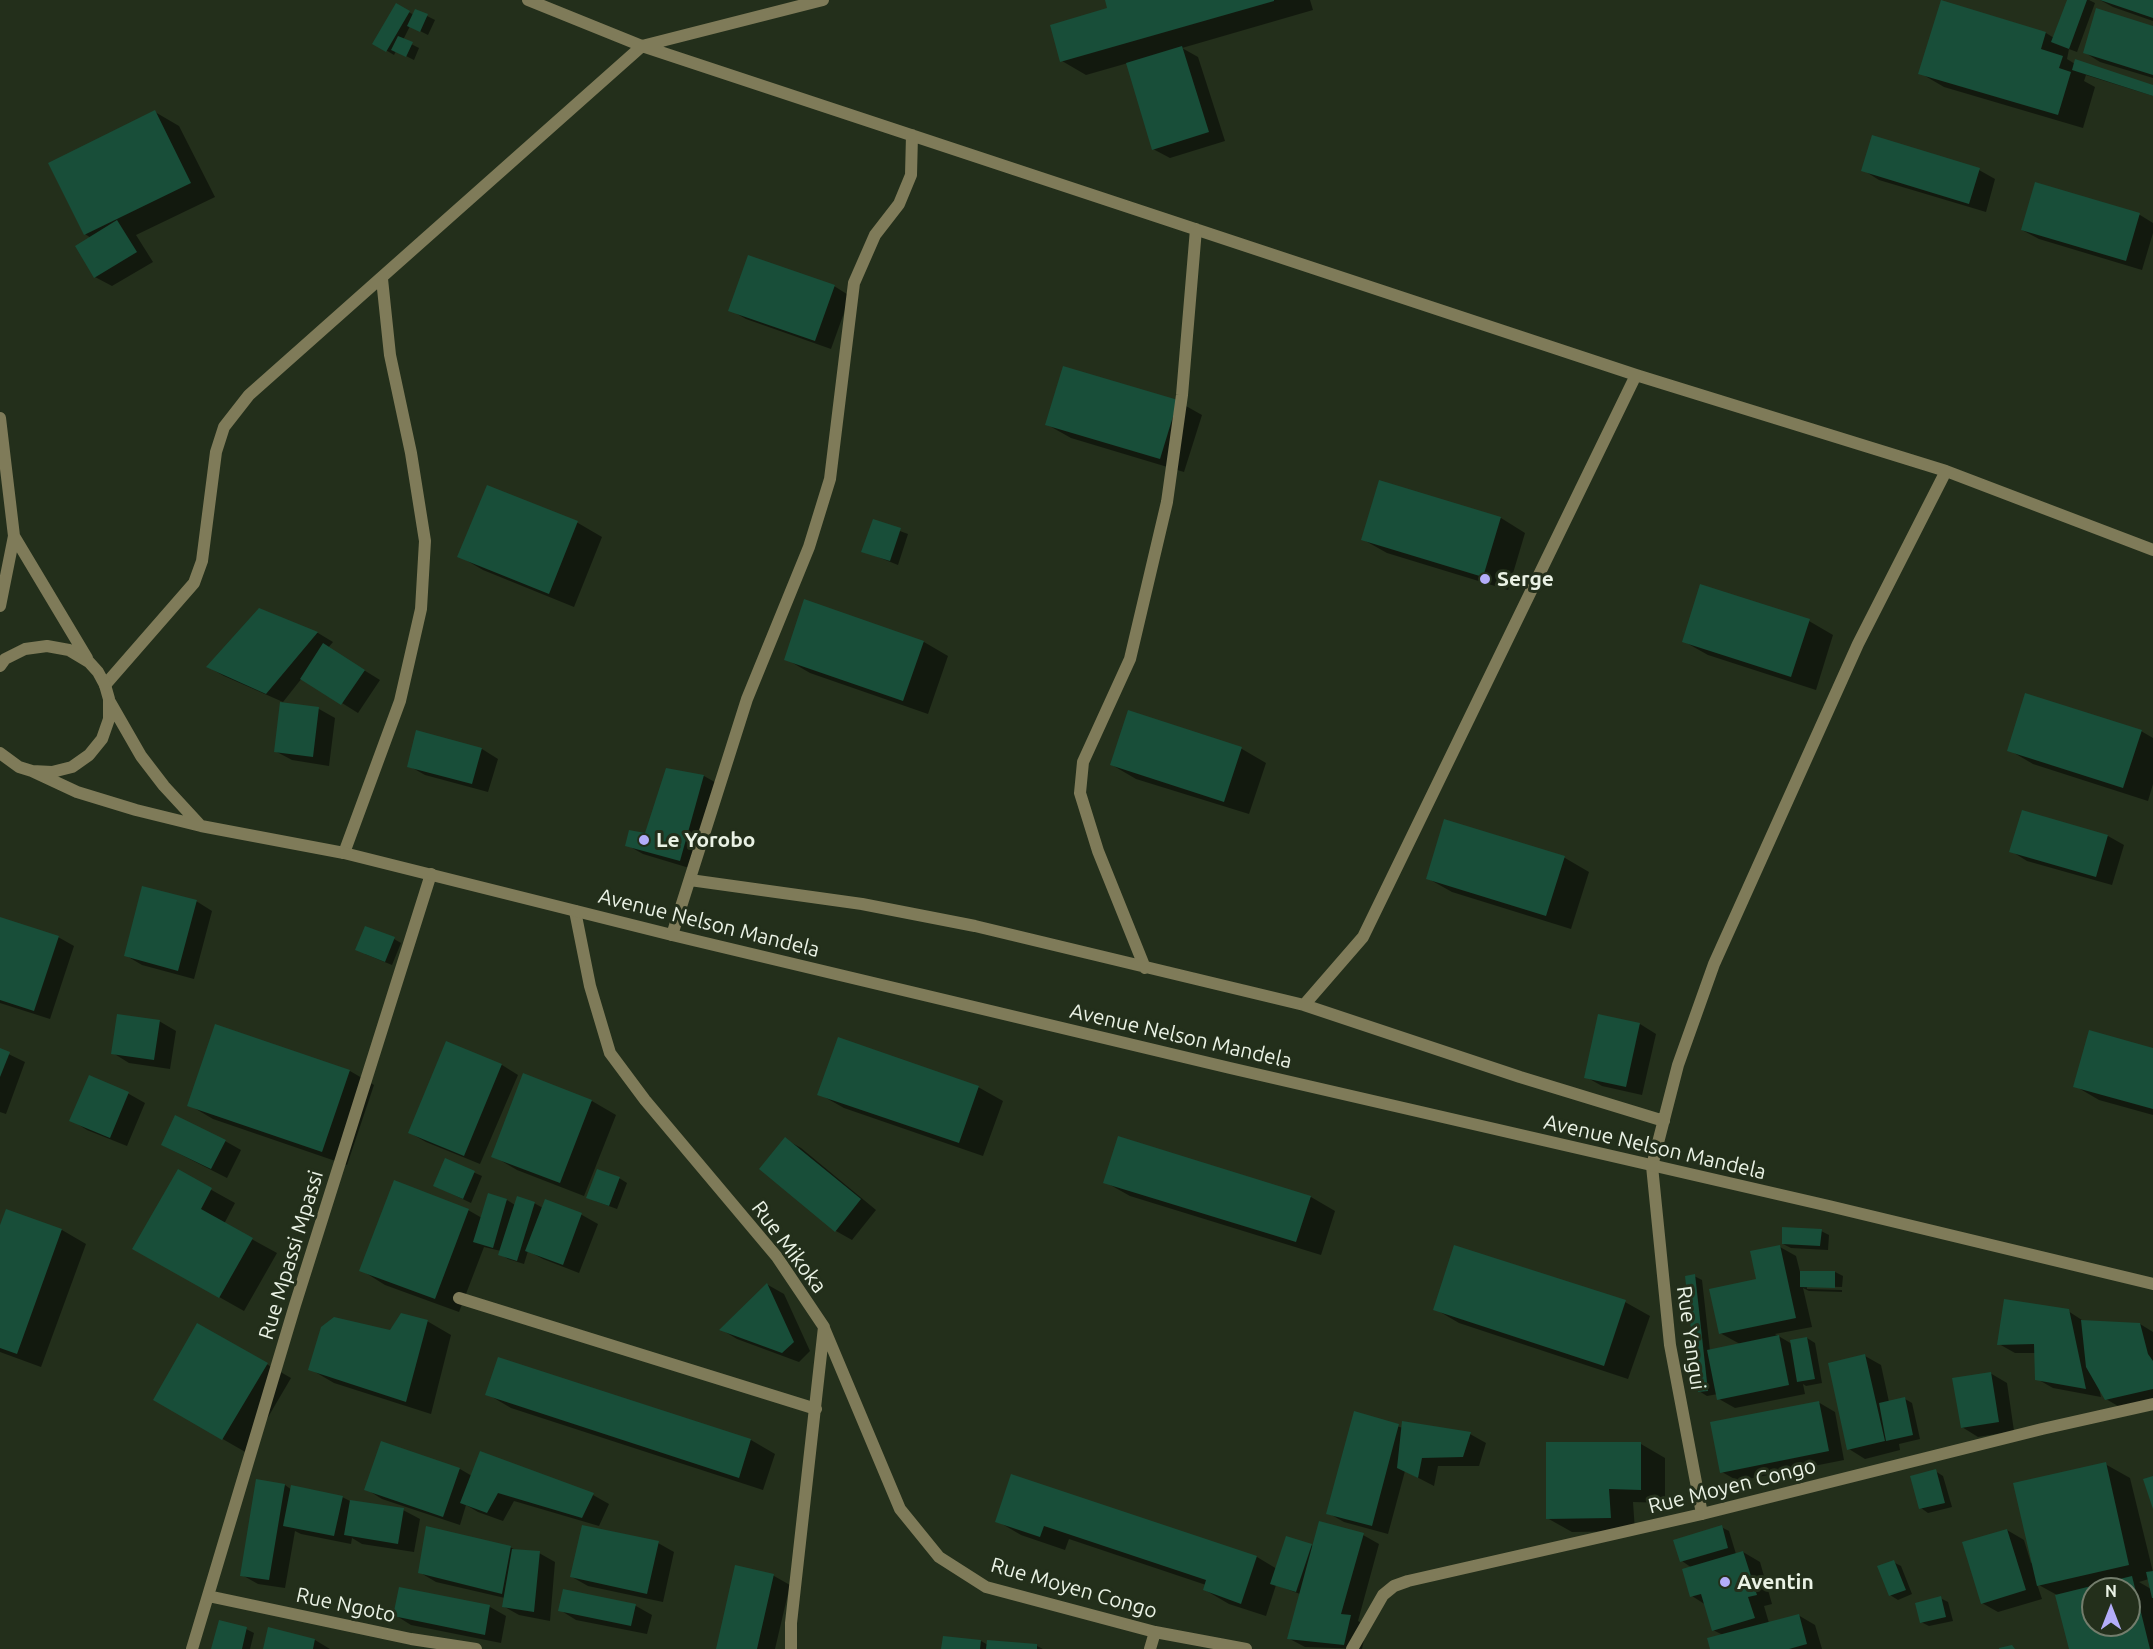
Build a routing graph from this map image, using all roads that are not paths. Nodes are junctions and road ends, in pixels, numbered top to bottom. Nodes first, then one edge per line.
1 (528, 0) edge
2 (823, 0) edge
3 (642, 46) junction
4 (912, 135) junction
5 (1196, 229) junction
6 (382, 279) junction
7 (1636, 375) junction
8 (0, 418) edge
9 (1946, 471) junction
10 (14, 536) junction
11 (2153, 549) edge
12 (0, 606) edge
13 (89, 662) junction
14 (0, 666) edge
15 (105, 685) junction
16 (109, 699) junction
17 (0, 753) edge
18 (0, 763) edge
19 (19, 767) junction
20 (32, 771) junction
21 (201, 826) junction
22 (344, 853) junction
23 (431, 874) junction
24 (690, 880) junction
25 (575, 911) junction
26 (672, 935) junction
27 (1145, 968) junction
28 (1304, 1005) junction
29 (1664, 1121) junction
30 (1652, 1166) junction
31 (2153, 1284) edge
32 (459, 1298) dead end
33 (824, 1327) junction
34 (2153, 1404) edge
35 (816, 1409) junction
36 (1702, 1514) junction
37 (208, 1596) junction
38 (1155, 1632) junction
39 (192, 1649) edge
40 (476, 1649) edge
41 (791, 1649) edge
42 (1150, 1649) edge
43 (1246, 1649) edge
44 (1352, 1649) edge

1 - 3 street
2 - 3 street
3 - 4 street
3 - 6 street
4 - 5 street
4 - 24 street
5 - 7 street
5 - 27 street
6 - 15 street
6 - 22 street
7 - 9 street
7 - 28 street
8 - 10 street
9 - 11 street
9 - 29 street
10 - 12 street
10 - 13 street
13 - 14 street
13 - 15 street
15 - 16 street
16 - 20 street
16 - 21 street
17 - 19 street
18 - 19 street
19 - 20 street
20 - 21 street, Avenue Nelson Mandela
21 - 22 street, Avenue Nelson Mandela
22 - 23 street, Avenue Nelson Mandela
23 - 25 street, Avenue Nelson Mandela
23 - 37 street, Rue Mpassi Mpassi
24 - 26 street
24 - 27 street
25 - 26 street, Avenue Nelson Mandela
25 - 33 street, Rue Mikoka
26 - 30 street, Avenue Nelson Mandela
27 - 28 street
28 - 29 street
29 - 30 street
30 - 31 street, Avenue Nelson Mandela
30 - 36 street, Rue Yangui
32 - 35 street
33 - 35 street
33 - 38 street, Rue Moyen Congo
34 - 36 street, Rue Moyen Congo
35 - 41 street
36 - 44 street, Rue Moyen Congo
37 - 39 street, Rue Mpassi Mpassi
37 - 40 street, Rue Ngoto
38 - 42 street
38 - 43 street, Rue Moyen Congo

